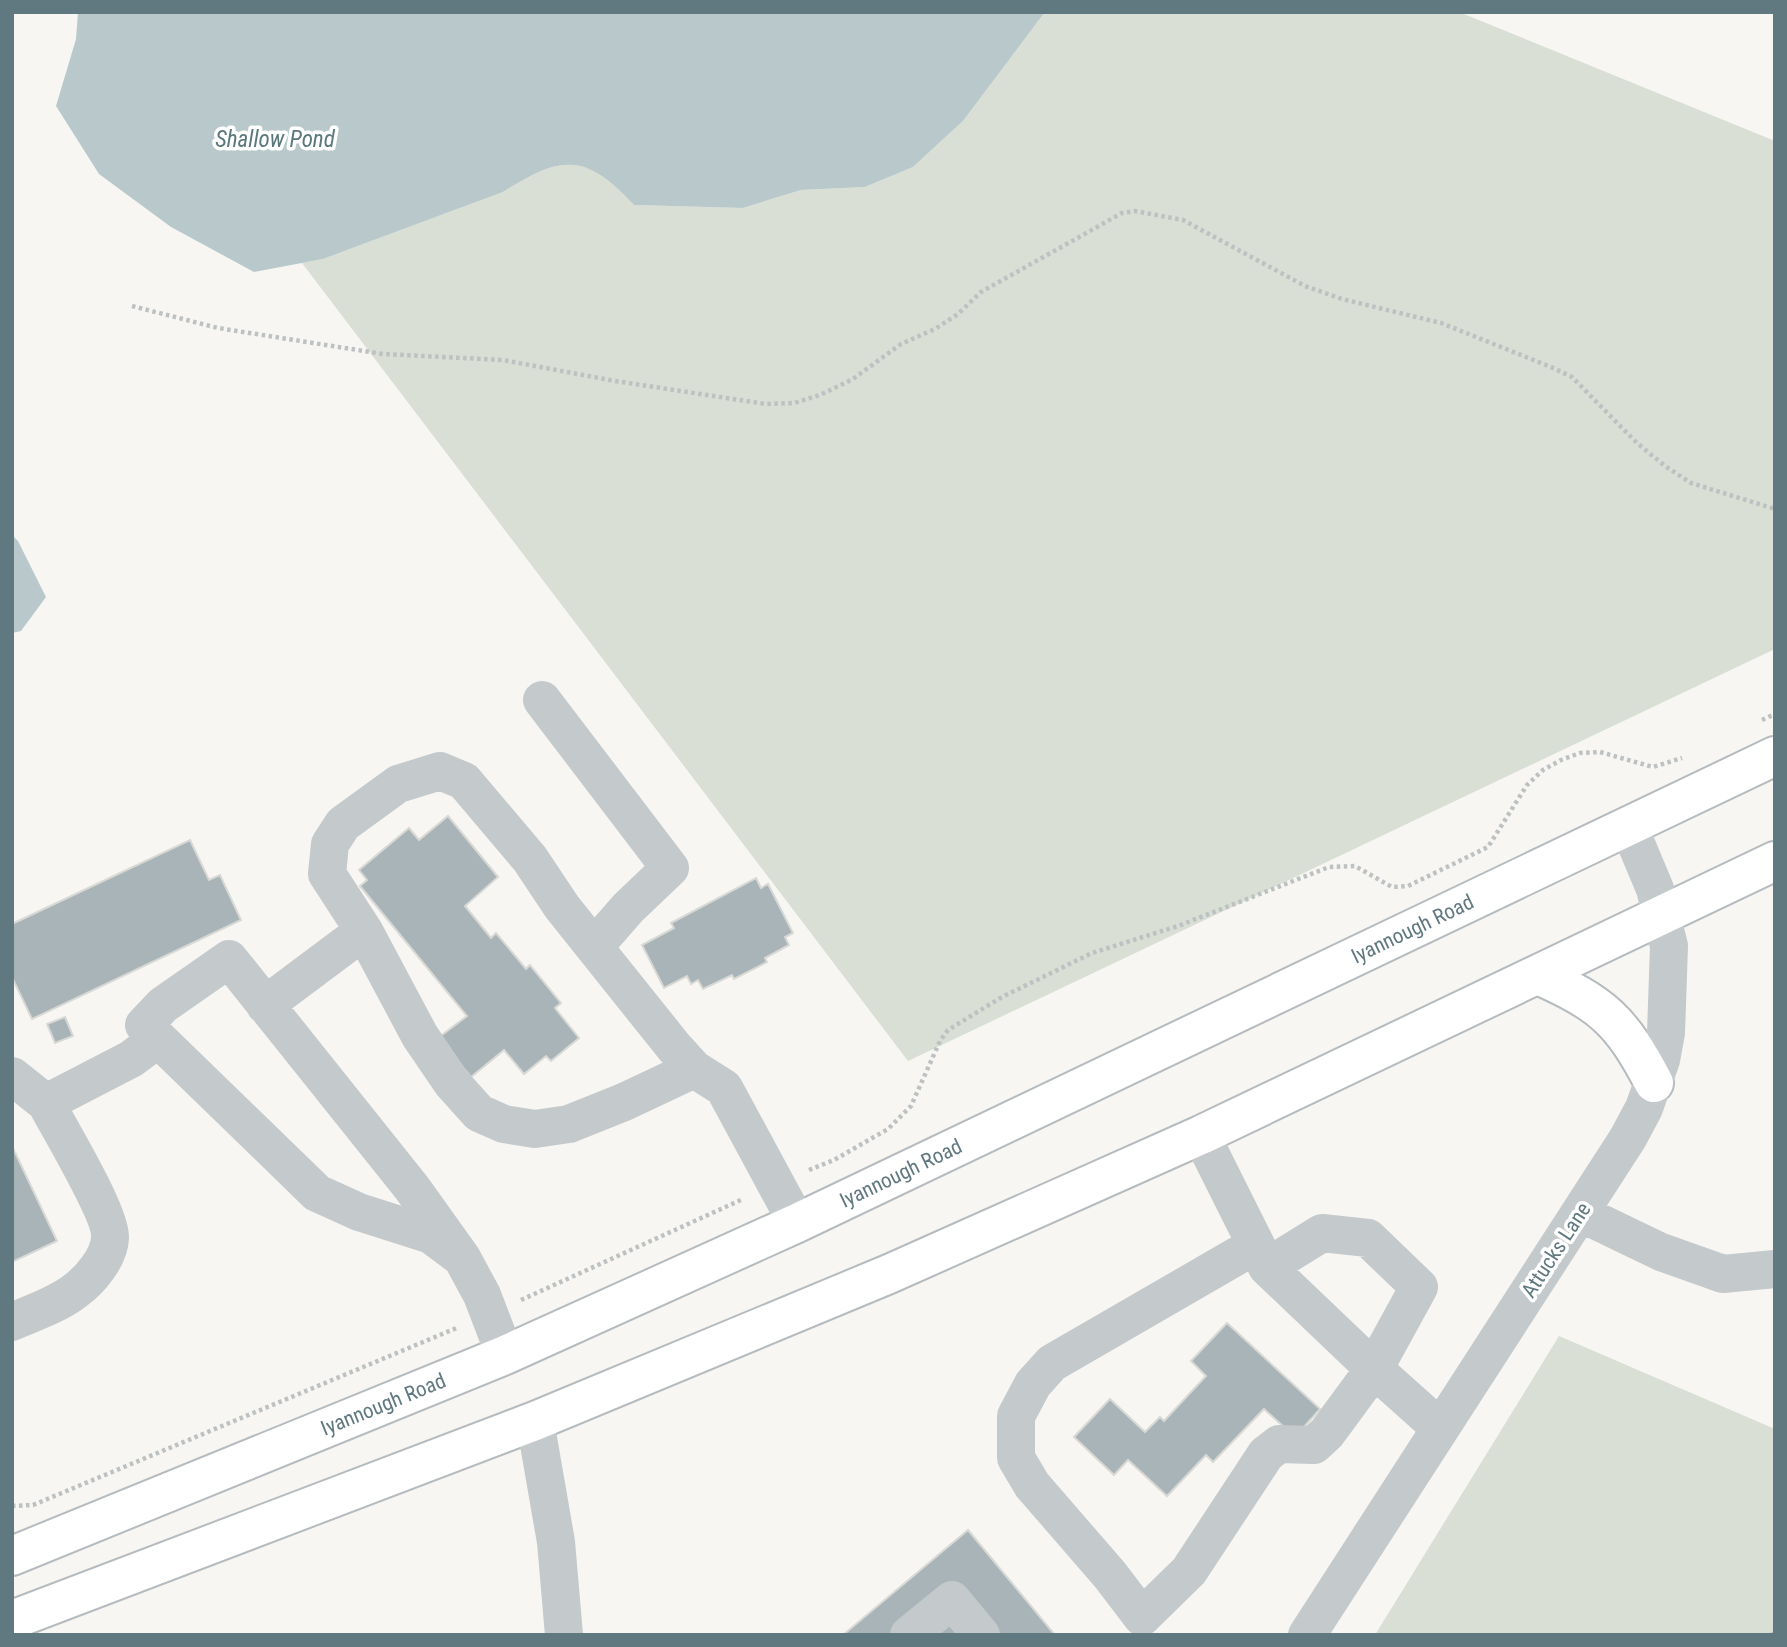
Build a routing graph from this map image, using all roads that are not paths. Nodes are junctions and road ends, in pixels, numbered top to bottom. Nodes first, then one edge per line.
1 (542, 700) dead end
2 (1775, 756) edge
3 (1629, 827) junction
4 (1775, 861) edge
5 (1662, 915) junction
6 (364, 931) junction
7 (594, 947) junction
8 (1538, 975) junction
9 (265, 1005) junction
10 (158, 1039) junction
11 (694, 1069) junction
12 (12, 1076) edge
13 (1654, 1083) junction
14 (46, 1103) junction
15 (1201, 1135) junction
16 (1580, 1213) junction
17 (797, 1223) junction
18 (1261, 1256) junction
19 (461, 1258) junction
20 (1775, 1269) edge
21 (12, 1322) edge
22 (505, 1355) junction
23 (1374, 1369) junction
24 (534, 1421) junction
25 (1440, 1428) junction
26 (12, 1556) edge
27 (12, 1620) edge
28 (1149, 1626) edge
29 (564, 1635) edge
30 (909, 1635) edge
31 (981, 1635) edge
32 (1307, 1635) edge

1 - 7 street
2 - 3 main road, Iyannough Road
3 - 5 street, Attucks Lane
3 - 17 main road, Iyannough Road
4 - 5 main road
5 - 8 main road
5 - 13 street, Attucks Lane
6 - 7 street
6 - 9 street
6 - 11 street
7 - 11 street
8 - 13 main road
8 - 15 main road
9 - 10 street
9 - 19 street
10 - 14 street
10 - 19 street
11 - 17 street
12 - 14 street
13 - 16 street, Attucks Lane
14 - 21 street
15 - 18 street
15 - 24 main road
16 - 20 street
16 - 25 street, Attucks Lane
17 - 22 main road, Iyannough Road
18 - 23 street
18 - 23 street
18 - 28 street
19 - 22 street
22 - 26 main road, Iyannough Road
23 - 25 street
23 - 28 street
24 - 27 main road
24 - 29 street
25 - 32 street, Attucks Lane
30 - 31 street

